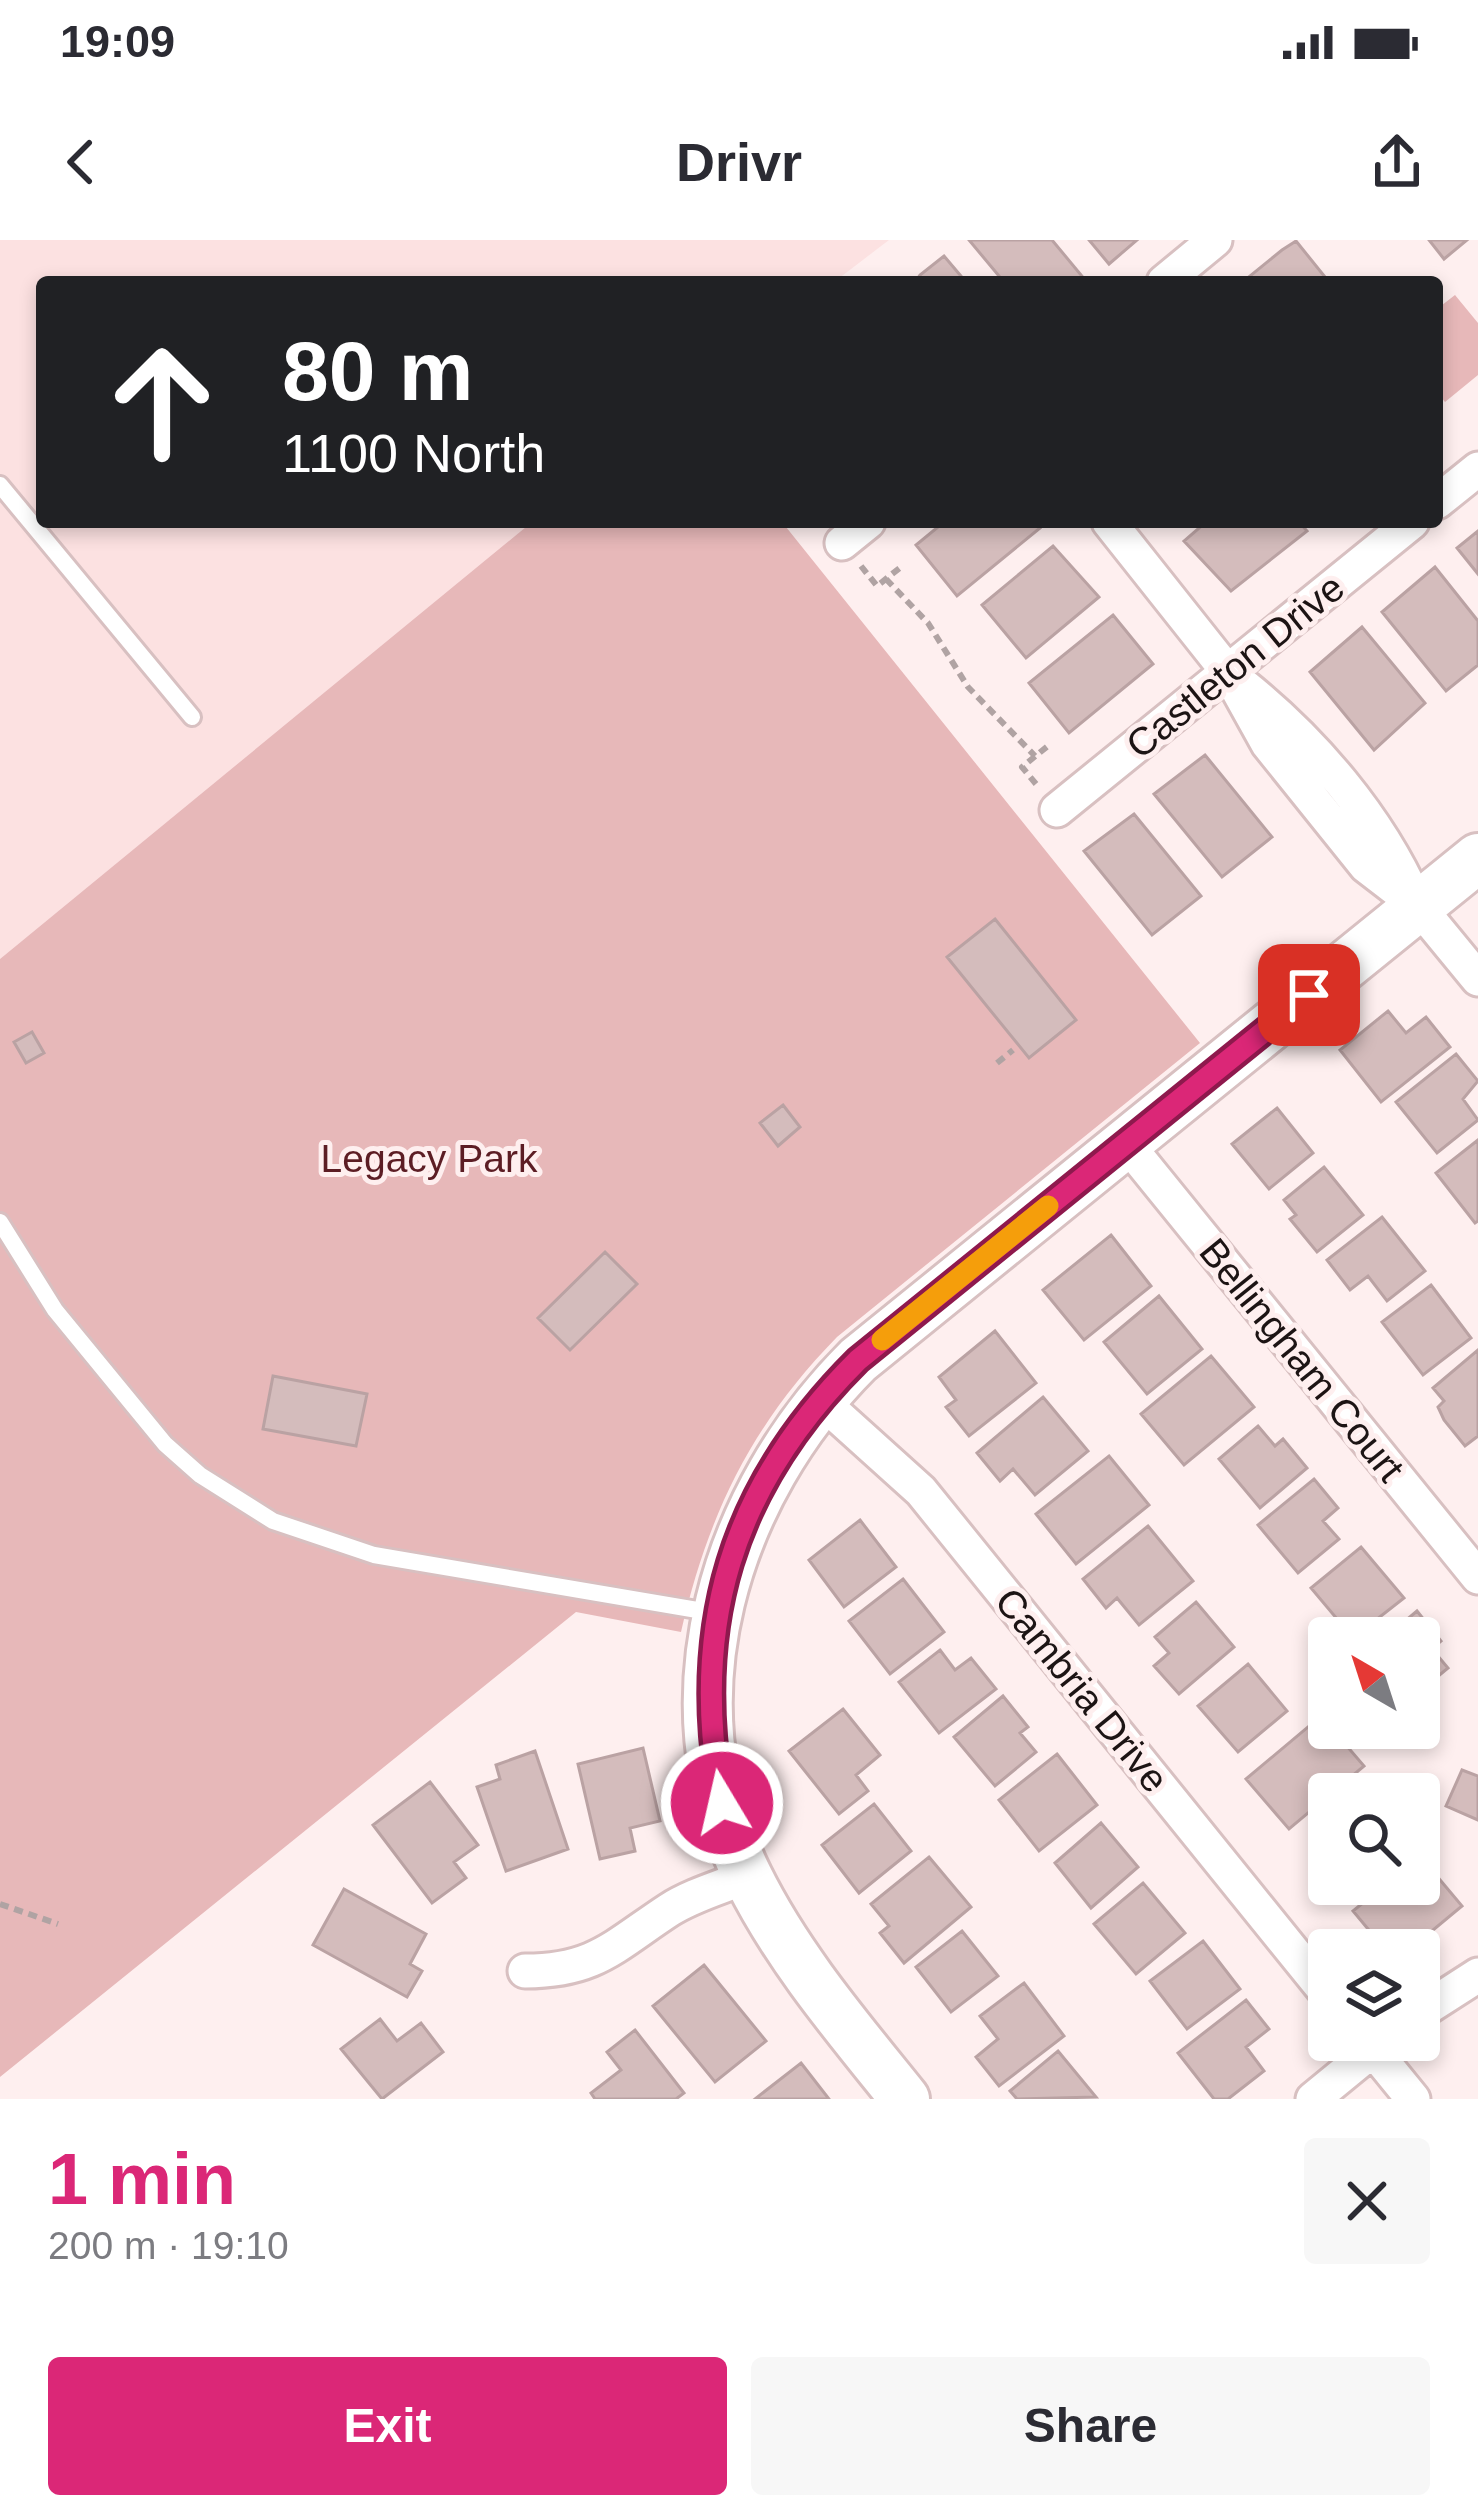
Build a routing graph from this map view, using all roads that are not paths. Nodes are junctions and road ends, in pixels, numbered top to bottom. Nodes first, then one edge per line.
1 (1215, 240) edge
2 (1171, 276) edge
3 (1478, 469) edge
4 (0, 485) edge
5 (1443, 497) edge
6 (1114, 528) edge
7 (1405, 528) edge
8 (1228, 672) junction
9 (192, 717) dead end
10 (1057, 810) dead end
11 (1478, 858) edge
12 (1418, 906) junction
13 (1478, 979) edge
14 (1126, 1143) junction
15 (0, 1222) edge
16 (819, 1399) junction
17 (1478, 1577) edge
18 (716, 1613) junction
19 (748, 1876) junction
20 (1308, 1970) edge
21 (525, 1971) dead end
22 (1478, 1975) edge
23 (1440, 1999) edge
24 (1354, 2061) edge
25 (1386, 2061) edge
26 (905, 2099) edge
27 (1313, 2099) edge
28 (1412, 2099) edge

1 - 2 street
3 - 5 street
4 - 9 lane
6 - 8 street
7 - 8 street, Castleton Drive
8 - 10 street, Castleton Drive
8 - 12 street
11 - 12 street
12 - 13 street
12 - 14 street
14 - 16 street
14 - 17 street, Bellingham Court
15 - 18 lane
16 - 18 street
16 - 20 street, Cambria Drive
18 - 19 street
19 - 21 street
19 - 26 street
22 - 23 street
24 - 27 street
25 - 28 street

